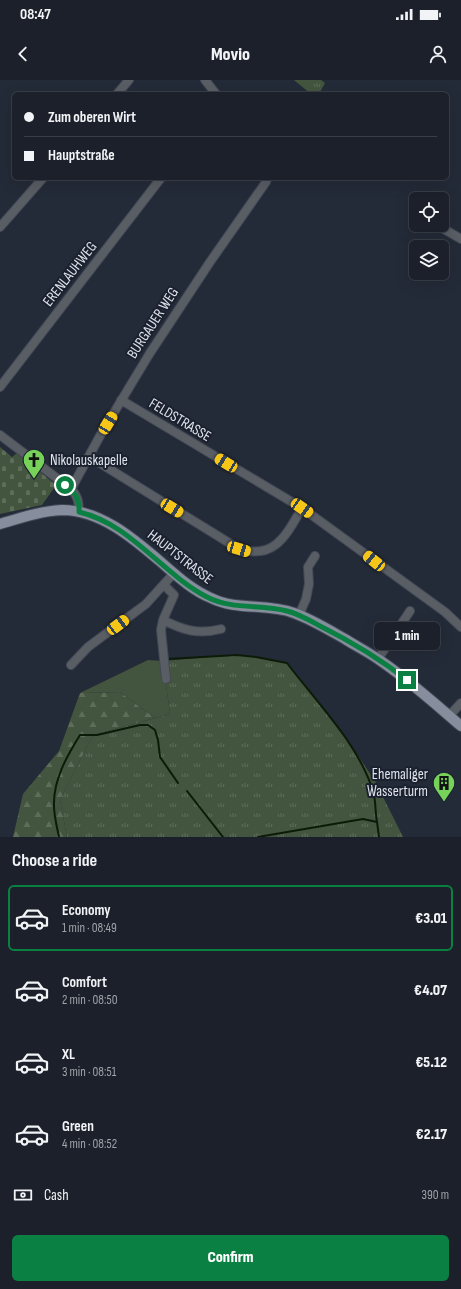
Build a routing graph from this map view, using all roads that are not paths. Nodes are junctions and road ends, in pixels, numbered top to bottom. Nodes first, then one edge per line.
1 (130, 80) edge
2 (205, 80) edge
3 (119, 92) edge
4 (214, 92) edge
5 (41, 180) edge
6 (159, 180) edge
7 (266, 180) edge
8 (0, 227) edge
9 (449, 232) edge
10 (461, 239) edge
11 (0, 387) edge
12 (121, 400) junction
13 (0, 435) edge
14 (90, 457) junction
15 (71, 489) junction
16 (302, 508) junction
17 (75, 511) junction
18 (0, 524) edge
19 (315, 556) dead end
20 (174, 573) junction
21 (164, 584) junction
22 (410, 611) dead end
23 (299, 615) junction
24 (162, 620) junction
25 (461, 627) edge
26 (221, 629) dead end
27 (378, 659) junction
28 (71, 665) dead end
29 (166, 680) dead end
30 (461, 703) edge
31 (449, 716) junction
32 (461, 726) edge

1 - 3 street
2 - 4 street
5 - 8 street
6 - 11 street, ERENLAUHWEG
7 - 12 street, BURGAUER WEG
9 - 10 street
12 - 14 street, BURGAUER WEG
12 - 16 street, FELDSTRASSE
13 - 15 street
14 - 15 street, BURGAUER WEG
14 - 16 street
15 - 17 street
16 - 25 street, FELDSTRASSE
17 - 18 main road, HAUPTSTRASSE
17 - 20 main road, HAUPTSTRASSE
19 - 23 street
20 - 21 street
20 - 23 main road, HAUPTSTRASSE
21 - 24 street
21 - 28 street
22 - 27 street
23 - 27 main road, HAUPTSTRASSE
24 - 26 street
24 - 29 street
27 - 31 main road, HAUPTSTRASSE
30 - 31 street
31 - 32 main road, HAUPTSTRASSE

